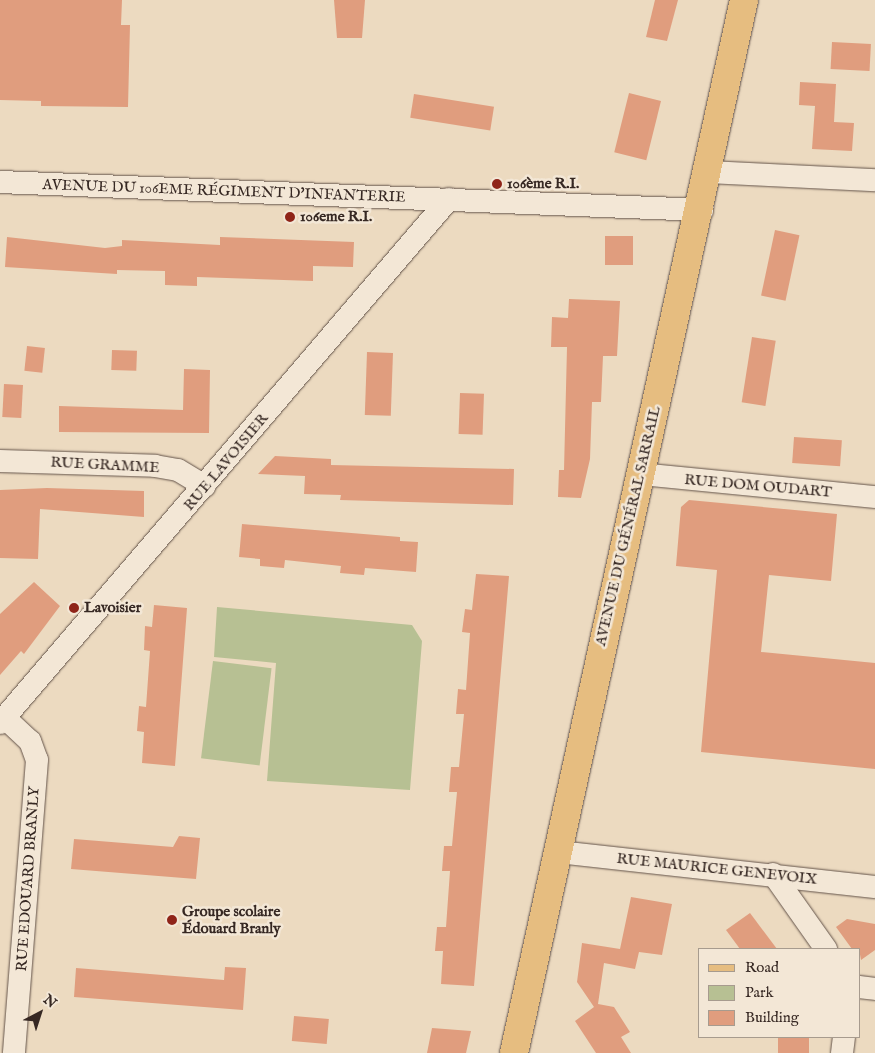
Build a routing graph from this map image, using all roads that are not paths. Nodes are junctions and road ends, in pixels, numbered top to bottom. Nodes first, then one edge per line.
1 (744, 0) edge
2 (709, 172) junction
3 (875, 180) edge
4 (0, 182) edge
5 (449, 199) junction
6 (702, 210) junction
7 (0, 460) edge
8 (640, 474) junction
9 (205, 486) junction
10 (875, 497) edge
11 (2, 720) edge
12 (558, 852) junction
13 (773, 874) junction
14 (875, 887) edge
15 (825, 948) edge
16 (860, 987) edge
17 (875, 989) edge
18 (844, 1038) edge
19 (14, 1053) edge
20 (514, 1053) edge
21 (842, 1053) edge

1 - 2 main road, AVENUE DU GÉNÉRAL SARRAIL
2 - 3 street
2 - 6 main road, AVENUE DU GÉNÉRAL SARRAIL
4 - 5 street, AVENUE DU 106EME RÉGIMENT D'INFANTERIE
5 - 6 street, AVENUE DU 106EME RÉGIMENT D'INFANTERIE
5 - 9 street, RUE LAVOISIER
6 - 8 main road, AVENUE DU GÉNÉRAL SARRAIL
7 - 9 street, RUE GRAMME
8 - 10 street, RUE DOM OUDART
8 - 12 main road, AVENUE DU GÉNÉRAL SARRAIL
9 - 11 street, RUE LAVOISIER
11 - 19 street, RUE EDOUARD BRANLY
12 - 13 street, RUE MAURICE GENEVOIX
12 - 20 main road, AVENUE DU GÉNÉRAL SARRAIL
13 - 14 street, RUE MAURICE GENEVOIX
13 - 15 street
16 - 17 street
18 - 21 street

